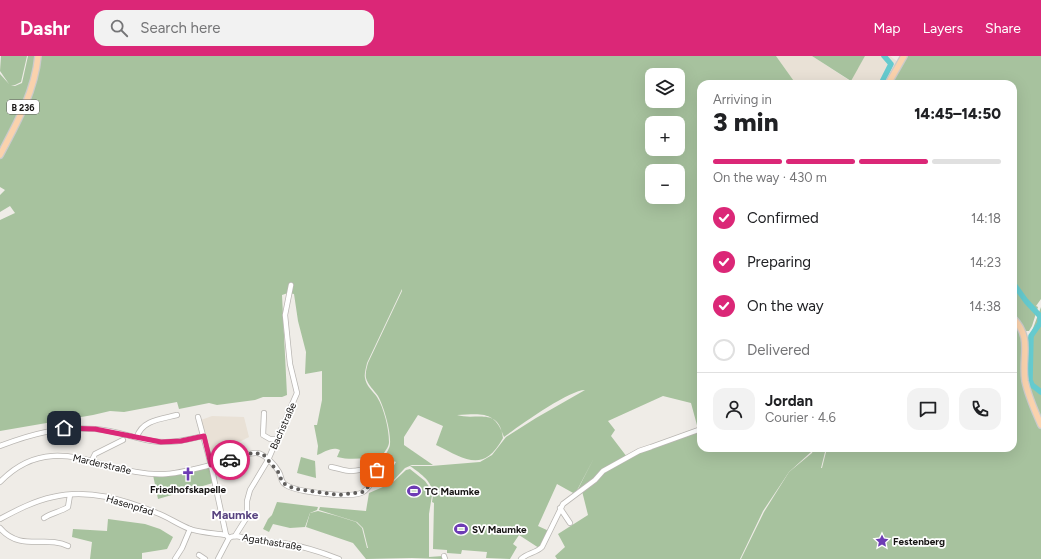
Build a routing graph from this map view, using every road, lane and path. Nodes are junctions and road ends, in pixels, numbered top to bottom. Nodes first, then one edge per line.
1 (38, 56) edge
2 (904, 56) edge
3 (890, 80) edge
4 (0, 155) edge
5 (291, 285) dead end
6 (1017, 323) edge
7 (264, 413) dead end
8 (177, 415) dead end
9 (198, 417) dead end
10 (1041, 425) edge
11 (697, 430) edge
12 (204, 436) junction
13 (137, 438) junction
14 (278, 439) junction
15 (123, 440) dead end
16 (0, 446) edge
17 (383, 459) dead end
18 (92, 460) junction
19 (268, 460) junction
20 (211, 465) junction
21 (331, 467) dead end
22 (377, 470) junction
23 (0, 482) edge
24 (70, 495) junction
25 (560, 508) junction
26 (44, 518) dead end
27 (0, 519) edge
28 (570, 522) dead end
29 (0, 528) edge
30 (190, 528) junction
31 (236, 536) junction
32 (227, 537) junction
33 (68, 546) dead end
34 (199, 555) dead end
35 (175, 559) edge
36 (205, 559) edge
37 (218, 559) edge
38 (339, 559) edge
39 (521, 559) edge

1 - 4 main road, B 236
2 - 3 main road
5 - 14 street, Bachstraße
6 - 10 main road
7 - 14 street
8 - 13 street
9 - 12 street
11 - 25 street
12 - 13 street
12 - 20 street
13 - 16 street
14 - 19 street, Bachstraße
15 - 18 street
17 - 22 street
18 - 20 street, Marderstraße
18 - 23 street, Marderstraße
19 - 20 street, Marderstraße
19 - 22 street
19 - 31 street, Bachstraße
20 - 32 street
21 - 22 street
24 - 26 street
24 - 27 street, Hasenpfad
24 - 30 street, Hasenpfad
25 - 28 street
25 - 39 street
29 - 33 street
30 - 32 street, Hasenpfad
30 - 35 street
31 - 32 street, Agathastraße
31 - 38 street, Agathastraße
32 - 37 street
34 - 36 street

